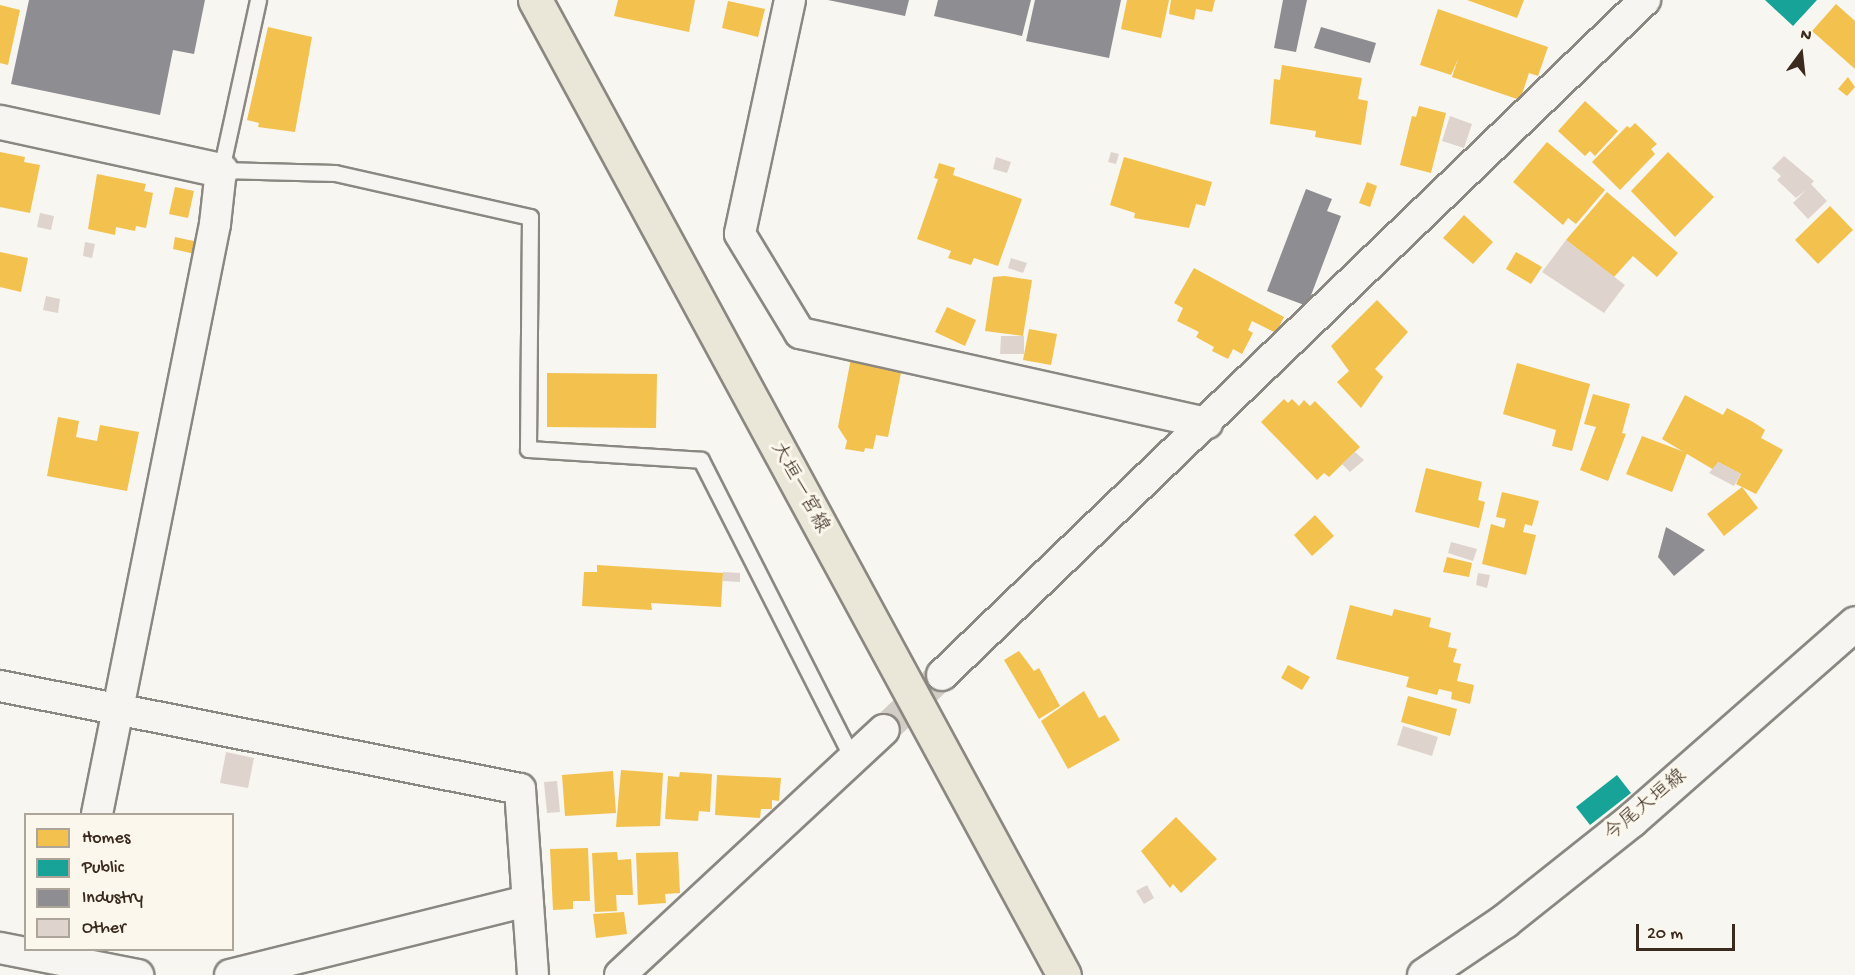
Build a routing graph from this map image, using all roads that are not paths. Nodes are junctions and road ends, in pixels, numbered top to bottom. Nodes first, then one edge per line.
1 (258, 0) edge
2 (535, 0) edge
3 (790, 0) edge
4 (1645, 0) edge
5 (0, 122) edge
6 (221, 170) junction
7 (1207, 423) junction
8 (1855, 623) edge
9 (942, 675) tunnel mouth
10 (0, 686) edge
11 (116, 708) junction
12 (885, 730) tunnel mouth
13 (853, 759) junction
14 (97, 813) edge
15 (527, 901) junction
16 (0, 948) edge
17 (70, 962) edge
18 (138, 975) edge
19 (230, 975) edge
20 (533, 975) edge
21 (620, 975) edge
22 (1064, 975) edge
23 (1424, 975) edge

1 - 6 lane
2 - 22 main road, 大垣一宮線
3 - 7 street
4 - 7 street
5 - 6 main road
6 - 11 street
6 - 13 lane
7 - 9 street
8 - 23 main road, 今尾大垣線
10 - 11 street
11 - 14 street
11 - 15 street
12 - 13 street
13 - 21 street
15 - 19 street
15 - 20 street
16 - 17 street
17 - 18 street

